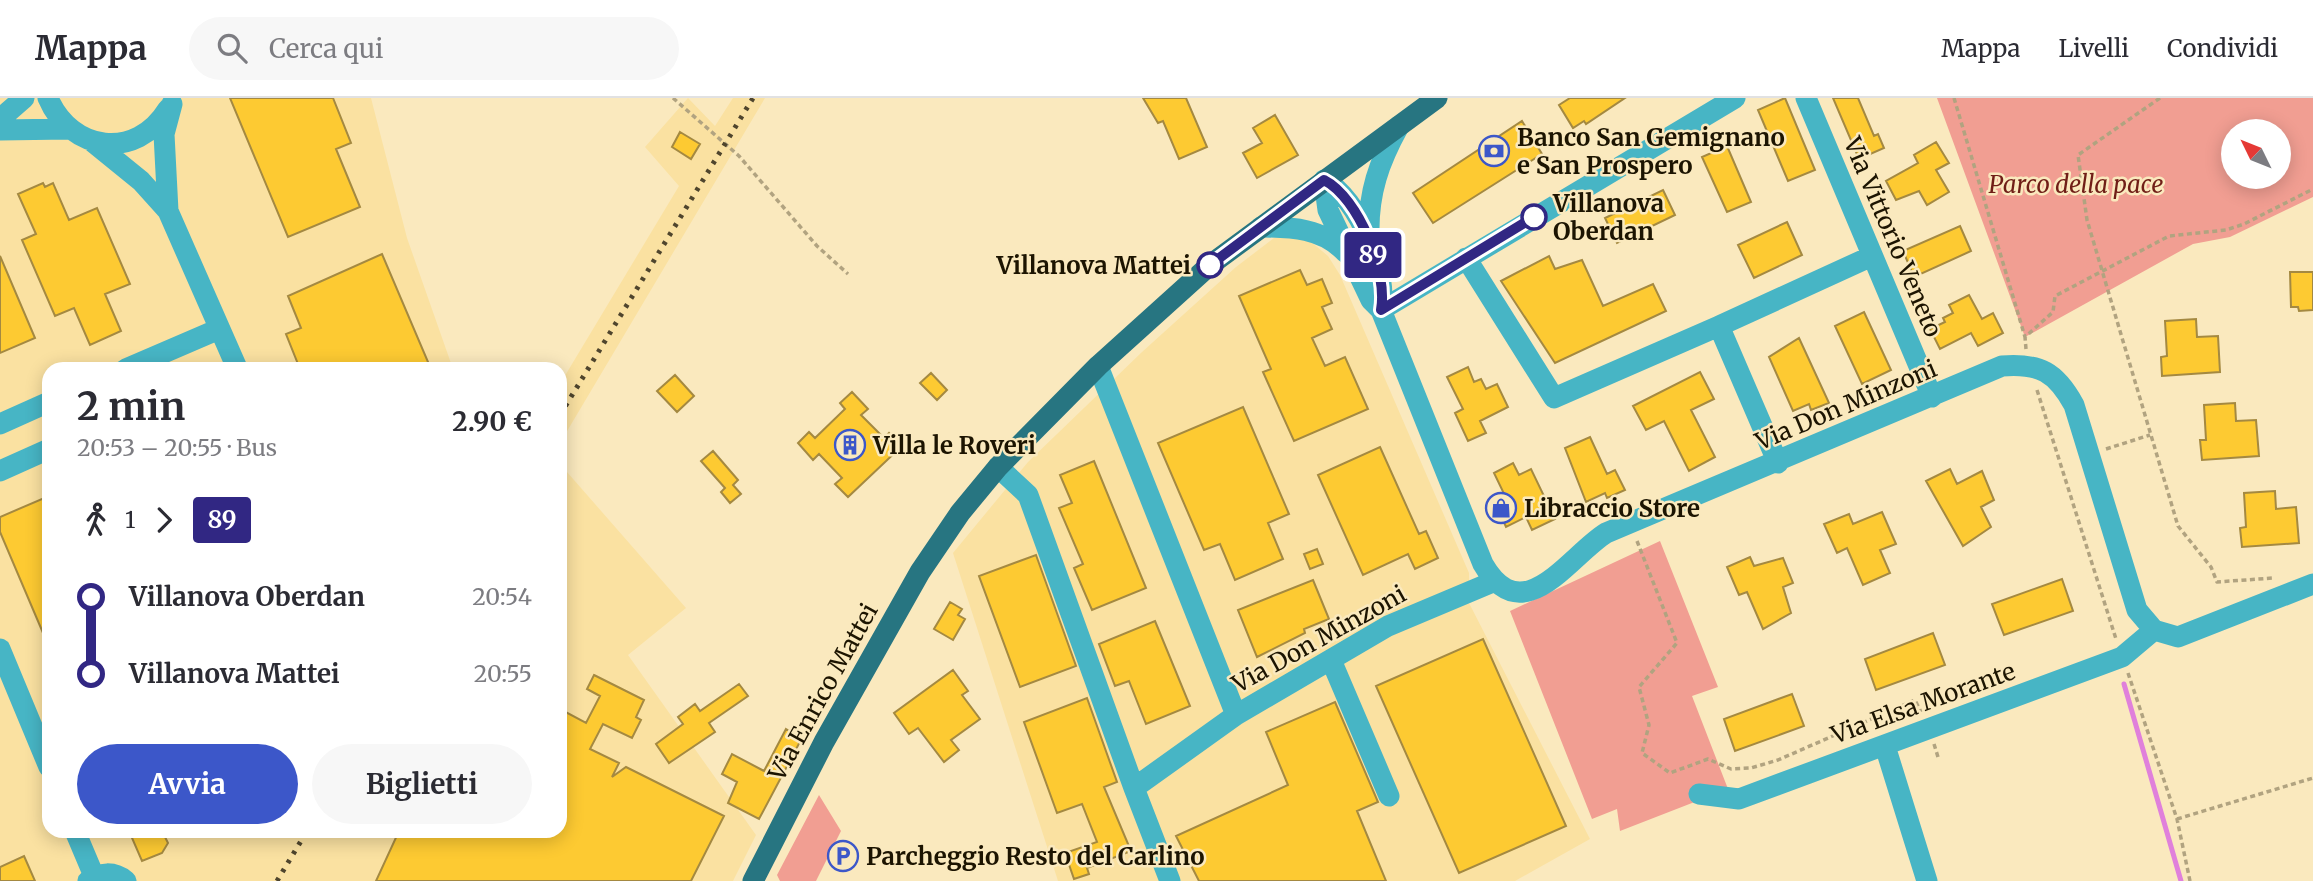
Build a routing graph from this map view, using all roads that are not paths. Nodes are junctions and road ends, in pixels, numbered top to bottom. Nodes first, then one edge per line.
1 (24, 98) edge
2 (48, 98) edge
3 (1437, 98) edge
4 (1735, 98) edge
5 (1806, 98) edge
6 (173, 101) edge
7 (1415, 105) edge
8 (0, 119) edge
9 (1399, 126) junction
10 (68, 129) junction
11 (0, 130) edge
12 (93, 142) junction
13 (1324, 180) junction
14 (168, 211) junction
15 (1261, 227) junction
16 (1370, 244) junction
17 (1872, 256) junction
18 (1349, 257) junction
19 (1466, 258) junction
20 (1381, 310) junction
21 (1719, 326) junction
22 (219, 330) junction
23 (143, 362) edge
24 (232, 362) edge
25 (1098, 366) junction
26 (1932, 397) junction
27 (42, 405) edge
28 (0, 424) edge
29 (42, 452) edge
30 (1778, 463) junction
31 (998, 467) junction
32 (0, 471) edge
33 (1495, 581) junction
34 (2313, 584) edge
35 (2154, 630) junction
36 (0, 649) edge
37 (1331, 660) junction
38 (1236, 715) junction
39 (1885, 746) junction
40 (42, 750) edge
41 (1134, 788) junction
42 (1699, 794) dead end
43 (1389, 796) dead end
44 (77, 838) edge
45 (91, 879) edge
46 (126, 881) edge
47 (753, 881) edge
48 (1170, 881) edge
49 (1927, 881) edge

1 - 8 street
2 - 10 street
3 - 7 main road, Via Enrico Mattei
4 - 19 street
5 - 17 street, Via Vittorio Veneto
6 - 12 street
6 - 14 street
7 - 9 main road, Via Enrico Mattei
9 - 13 main road, Via Enrico Mattei
9 - 16 street
10 - 11 street
10 - 12 street
12 - 14 street
13 - 15 main road, Via Enrico Mattei
13 - 16 street
13 - 18 street
14 - 22 street
15 - 18 street
15 - 25 main road, Via Enrico Mattei
16 - 20 street
17 - 21 street
17 - 26 street, Via Vittorio Veneto
18 - 20 street
19 - 20 street
19 - 21 street
20 - 33 street
21 - 30 street
22 - 23 street
22 - 24 street
25 - 31 main road, Via Enrico Mattei
25 - 38 street
26 - 30 street, Via Don Minzoni
26 - 35 street, Via Don Minzoni
27 - 28 street
29 - 32 street
30 - 33 street, Via Don Minzoni
31 - 41 street
31 - 47 main road, Via Enrico Mattei
33 - 37 street, Via Don Minzoni
34 - 35 street
35 - 39 street, Via Elsa Morante
36 - 40 street
37 - 38 street, Via Don Minzoni
37 - 43 street
38 - 41 street, Via Don Minzoni
39 - 42 street, Via Elsa Morante
39 - 49 street
41 - 48 street
44 - 45 street
45 - 46 street

